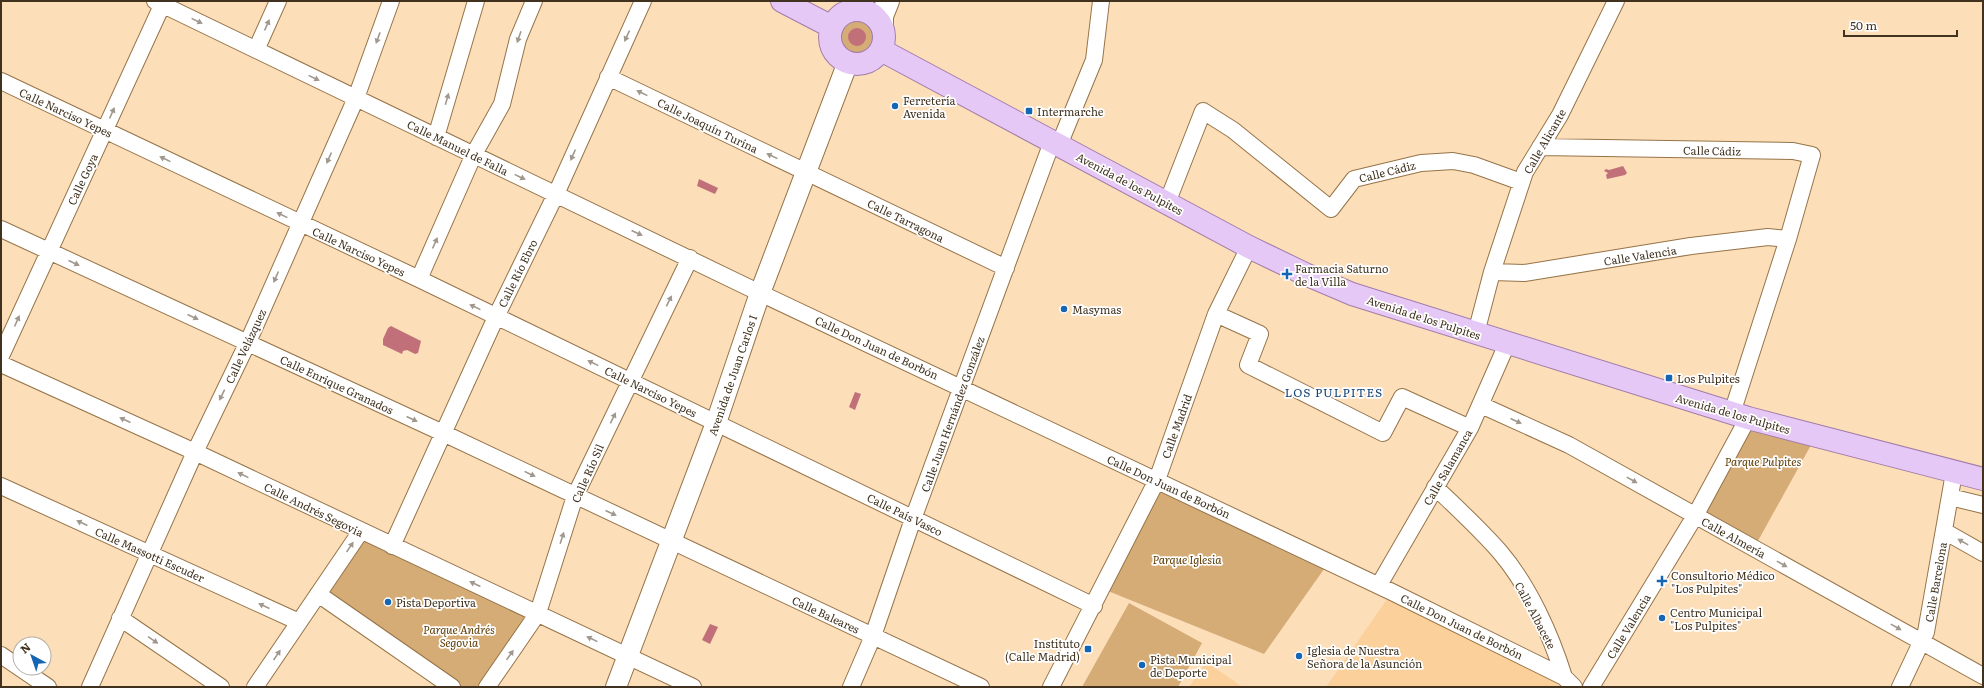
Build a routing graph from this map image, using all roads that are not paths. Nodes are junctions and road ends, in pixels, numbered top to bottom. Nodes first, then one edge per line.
1 (278, 1) edge
2 (391, 1) edge
3 (476, 1) edge
4 (534, 1) edge
5 (782, 1) edge
6 (888, 1) edge
7 (1100, 1) edge
8 (1616, 1) edge
9 (160, 2) edge
10 (637, 3) edge
11 (858, 6) edge
12 (882, 25) junction
13 (832, 26) junction
14 (256, 50) junction
15 (881, 50) junction
16 (848, 62) junction
17 (608, 77) junction
18 (1, 81) edge
19 (356, 98) junction
20 (105, 130) junction
21 (436, 137) junction
22 (1056, 144) junction
23 (1540, 147) junction
24 (474, 154) junction
25 (1812, 155) joint
26 (807, 173) junction
27 (1522, 182) junction
28 (556, 194) junction
29 (1166, 203) junction
30 (300, 223) junction
31 (1, 229) edge
32 (1788, 239) junction
33 (1249, 247) junction
34 (48, 252) junction
35 (690, 258) junction
36 (1006, 268) junction
37 (1492, 272) junction
38 (419, 279) junction
39 (760, 293) junction
40 (1216, 314) junction
41 (496, 317) junction
42 (1476, 333) junction
43 (248, 342) junction
44 (1507, 344) junction
45 (1, 356) edge
46 (1, 364) edge
47 (630, 381) junction
48 (962, 387) junction
49 (1481, 405) junction
50 (1740, 416) junction
51 (716, 423) junction
52 (1470, 428) junction
53 (442, 433) junction
54 (195, 452) junction
55 (1954, 473) junction
56 (1983, 479) edge
57 (1157, 480) junction
58 (1, 486) edge
59 (1435, 487) junction
60 (575, 496) junction
61 (1950, 497) junction
62 (1983, 505) edge
63 (1695, 516) junction
64 (913, 519) junction
65 (360, 531) junction
66 (1944, 531) junction
67 (672, 541) junction
68 (392, 546) junction
69 (1983, 553) edge
70 (149, 554) junction
71 (1378, 585) junction
72 (318, 594) junction
73 (1094, 606) junction
74 (538, 613) junction
75 (120, 618) junction
76 (300, 622) junction
77 (873, 636) junction
78 (1922, 642) junction
79 (1, 655) edge
80 (628, 656) junction
81 (1983, 676) edge
82 (1569, 682) edge
83 (257, 686) edge
84 (48, 687) edge
85 (90, 687) edge
86 (221, 687) edge
87 (452, 687) edge
88 (488, 687) edge
89 (616, 687) edge
90 (693, 687) edge
91 (852, 687) edge
92 (980, 687) edge
93 (1052, 687) edge
94 (1591, 687) edge
95 (1900, 687) edge

14 -> 1 street
2 -> 19 street, Calle Velázquez
21 -> 3 street
4 -> 24 street
5 - 13 main road
6 - 12 main road
7 - 22 street, Calle Juan Hernández González
8 - 23 street, Calle Alicante
9 -> 14 street, Calle Manuel de Falla
20 -> 9 street, Calle Goya
10 -> 17 street, Calle Río Ebro
11 - 12 main road
11 - 13 main road
12 - 15 main road
13 - 16 main road
14 -> 19 street, Calle Manuel de Falla
15 - 16 main road
15 - 22 main road, Avenida de los Pulpites
16 - 26 street, Avenida de Juan Carlos I
26 -> 17 street, Calle Joaquín Turina
17 -> 28 street, Calle Río Ebro
18 - 20 street, Calle Narciso Yepes
19 - 21 street, Calle Manuel de Falla
19 -> 30 street, Calle Velázquez
30 -> 20 street, Calle Narciso Yepes
20 - 34 street, Calle Goya
21 - 24 street, Calle Manuel de Falla
22 - 29 main road, Avenida de los Pulpites
22 - 36 street, Calle Juan Hernández González
23 - 25 street, Calle Cádiz
23 - 27 street, Calle Alicante
24 -> 28 street, Calle Manuel de Falla
38 -> 24 street
25 - 32 street, Calle Valencia
26 - 36 street, Calle Tarragona
26 - 39 street, Avenida de Juan Carlos I
27 - 29 street, Calle Cádiz
27 - 37 street, Calle Alicante
28 -> 35 street, Calle Manuel de Falla
28 - 41 street, Calle Río Ebro
29 - 33 main road, Avenida de los Pulpites
30 - 38 street, Calle Narciso Yepes
30 -> 43 street, Calle Velázquez
31 - 34 street, Calle Enrique Granados
32 - 37 street, Calle Valencia
32 - 50 street, Calle Valencia
33 - 40 street, Calle Madrid
33 - 42 main road, Avenida de los Pulpites
34 -> 43 street, Calle Enrique Granados
45 -> 34 street, Calle Goya
35 - 39 street, Calle Manuel de Falla
47 -> 35 street, Calle Río Sil
36 - 48 street, Calle Juan Hernández González
37 - 42 street, Calle Alicante
41 -> 38 street, Calle Narciso Yepes
39 - 48 street, Calle Don Juan de Borbón
39 - 51 street, Avenida de Juan Carlos I
40 - 52 street
40 - 57 street, Calle Madrid
47 -> 41 street, Calle Narciso Yepes
41 - 53 street, Calle Río Ebro
42 - 44 main road, Avenida de los Pulpites
43 -> 53 street, Calle Enrique Granados
43 -> 54 street, Calle Velázquez
44 - 49 street, Calle Salamanca
44 - 50 main road, Avenida de los Pulpites
54 -> 46 street, Calle Andrés Segovia
47 - 51 street, Calle Narciso Yepes
60 -> 47 street, Calle Río Sil
48 - 57 street, Calle Don Juan de Borbón
48 - 64 street, Calle Juan Hernández González
49 - 52 street, Calle Salamanca
49 -> 63 street, Calle Almería
50 - 55 main road, Avenida de los Pulpites
50 - 63 street, Calle Valencia
51 - 64 street, Calle País Vasco
51 - 67 street, Avenida de Juan Carlos I
52 - 59 street, Calle Salamanca
53 -> 60 street, Calle Enrique Granados
53 - 68 street, Calle Río Ebro
65 -> 54 street, Calle Andrés Segovia
54 - 70 street, Calle Velázquez
55 - 56 main road, Avenida de los Pulpites
55 - 61 street, Calle Barcelona
57 - 71 street, Calle Don Juan de Borbón
57 - 73 street, Calle Madrid
70 -> 58 street, Calle Massotti Escuder
59 - 71 street, Calle Salamanca
59 - 82 street, Calle Albacete
60 -> 67 street, Calle Enrique Granados
74 -> 60 street, Calle Río Sil
61 - 62 street
61 - 66 street, Calle Barcelona
63 -> 78 street, Calle Almería
63 - 94 street, Calle Valencia
64 - 73 street, Calle País Vasco
64 - 77 street, Calle Juan Hernández González
65 - 68 street, Calle Andrés Segovia
72 -> 65 street
69 -> 66 street
66 - 78 street, Calle Barcelona
67 - 77 street, Calle Baleares
67 - 80 street, Avenida de Juan Carlos I
74 -> 68 street, Calle Andrés Segovia
70 - 75 street, Calle Velázquez
76 -> 70 street, Calle Massotti Escuder
71 - 82 street, Calle Don Juan de Borbón
72 - 76 street
72 - 87 street
73 - 93 street, Calle Madrid
80 -> 74 street, Calle Andrés Segovia
88 -> 74 street, Calle Río Sil
75 - 85 street, Calle Velázquez
75 -> 86 street
83 -> 76 street
77 - 91 street, Calle Juan Hernández González
77 - 92 street, Calle Baleares
78 - 81 street, Calle Almería
78 - 95 street, Calle Barcelona
79 - 84 street
80 - 89 street, Avenida de Juan Carlos I
80 - 90 street, Calle Andrés Segovia

